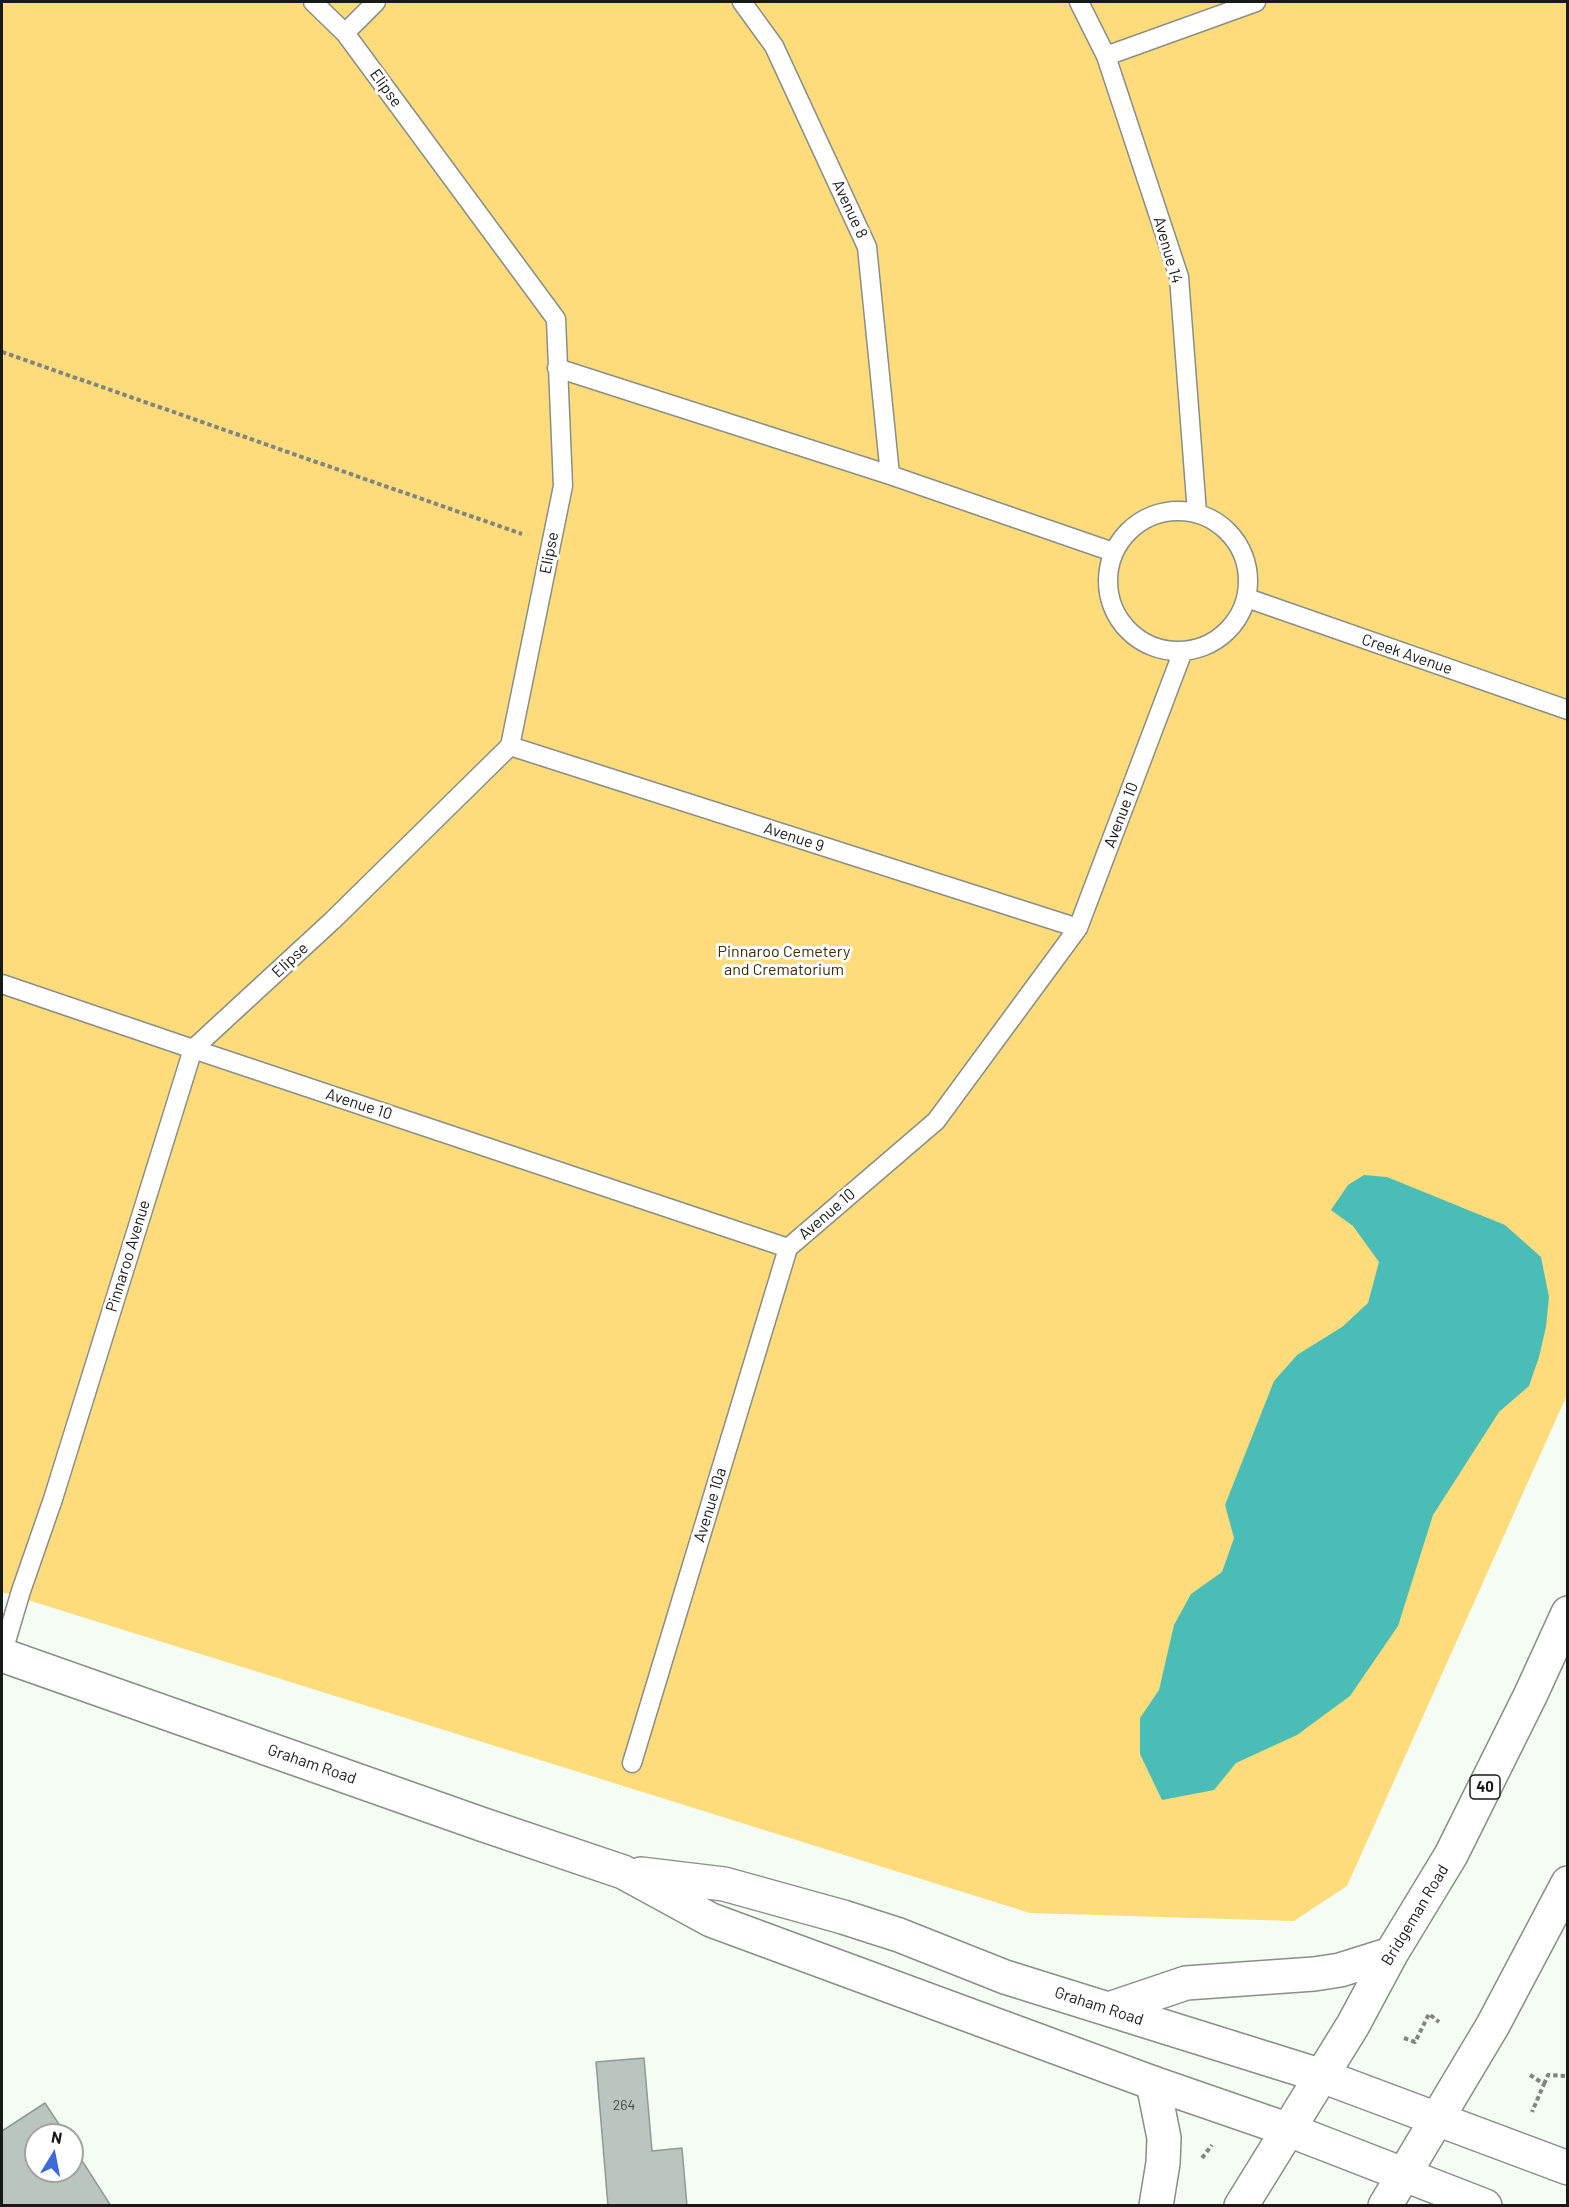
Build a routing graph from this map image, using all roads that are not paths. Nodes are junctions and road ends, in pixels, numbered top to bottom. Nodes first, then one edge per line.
1 (313, 2) edge
2 (376, 2) edge
3 (742, 2) edge
4 (1079, 2) edge
5 (1256, 2) edge
6 (345, 33) junction
7 (1107, 56) junction
8 (557, 368) junction
9 (890, 475) junction
10 (1197, 513) junction
11 (1113, 552) junction
12 (1247, 598) junction
13 (1183, 651) junction
14 (1568, 710) edge
15 (510, 746) junction
16 (1078, 928) junction
17 (2, 984) edge
18 (193, 1049) junction
19 (788, 1248) junction
20 (1568, 1613) edge
21 (2, 1655) edge
22 (632, 1763) dead end
23 (623, 1872) junction
24 (1566, 1898) edge
25 (1391, 1954) junction
26 (1109, 2009) junction
27 (1322, 2076) junction
28 (1153, 2083) junction
29 (1437, 2120) junction
30 (1289, 2130) junction
31 (1568, 2168) edge
32 (1404, 2174) junction
33 (1156, 2205) edge
34 (1241, 2205) edge
35 (1385, 2205) edge
36 (1485, 2205) edge

1 - 6 lane, Elipse
2 - 6 lane
3 - 9 lane, Avenue 8
4 - 7 lane, Avenue 14
5 - 7 lane
6 - 8 lane, Elipse
7 - 10 lane, Avenue 14
8 - 9 lane
8 - 15 lane, Elipse
9 - 11 lane
10 - 11 lane
10 - 12 lane
11 - 13 lane
12 - 13 lane
12 - 14 lane, Creek Avenue
13 - 16 lane, Avenue 10
15 - 16 lane, Avenue 9
15 - 18 lane, Elipse
16 - 19 lane, Avenue 10
17 - 18 lane
18 - 19 lane, Avenue 10
18 - 21 lane, Pinnaroo Avenue
19 - 22 lane, Avenue 10a
20 - 25 street, Bridgeman Road / 40
21 - 23 street, Graham Road
23 - 26 street, Graham Road
23 - 28 street, Graham Road
24 - 29 street
25 - 26 street
25 - 27 street, Bridgeman Road / 40
26 - 27 street, Graham Road
27 - 29 street, Graham Road
27 - 30 street, Bridgeman Road / 40
28 - 30 street, Graham Road
28 - 33 street
29 - 31 street, Graham Road
29 - 32 street
30 - 32 street, Graham Road
30 - 34 street, Bridgeman Road / 40
32 - 35 street
32 - 36 street, Graham Road

